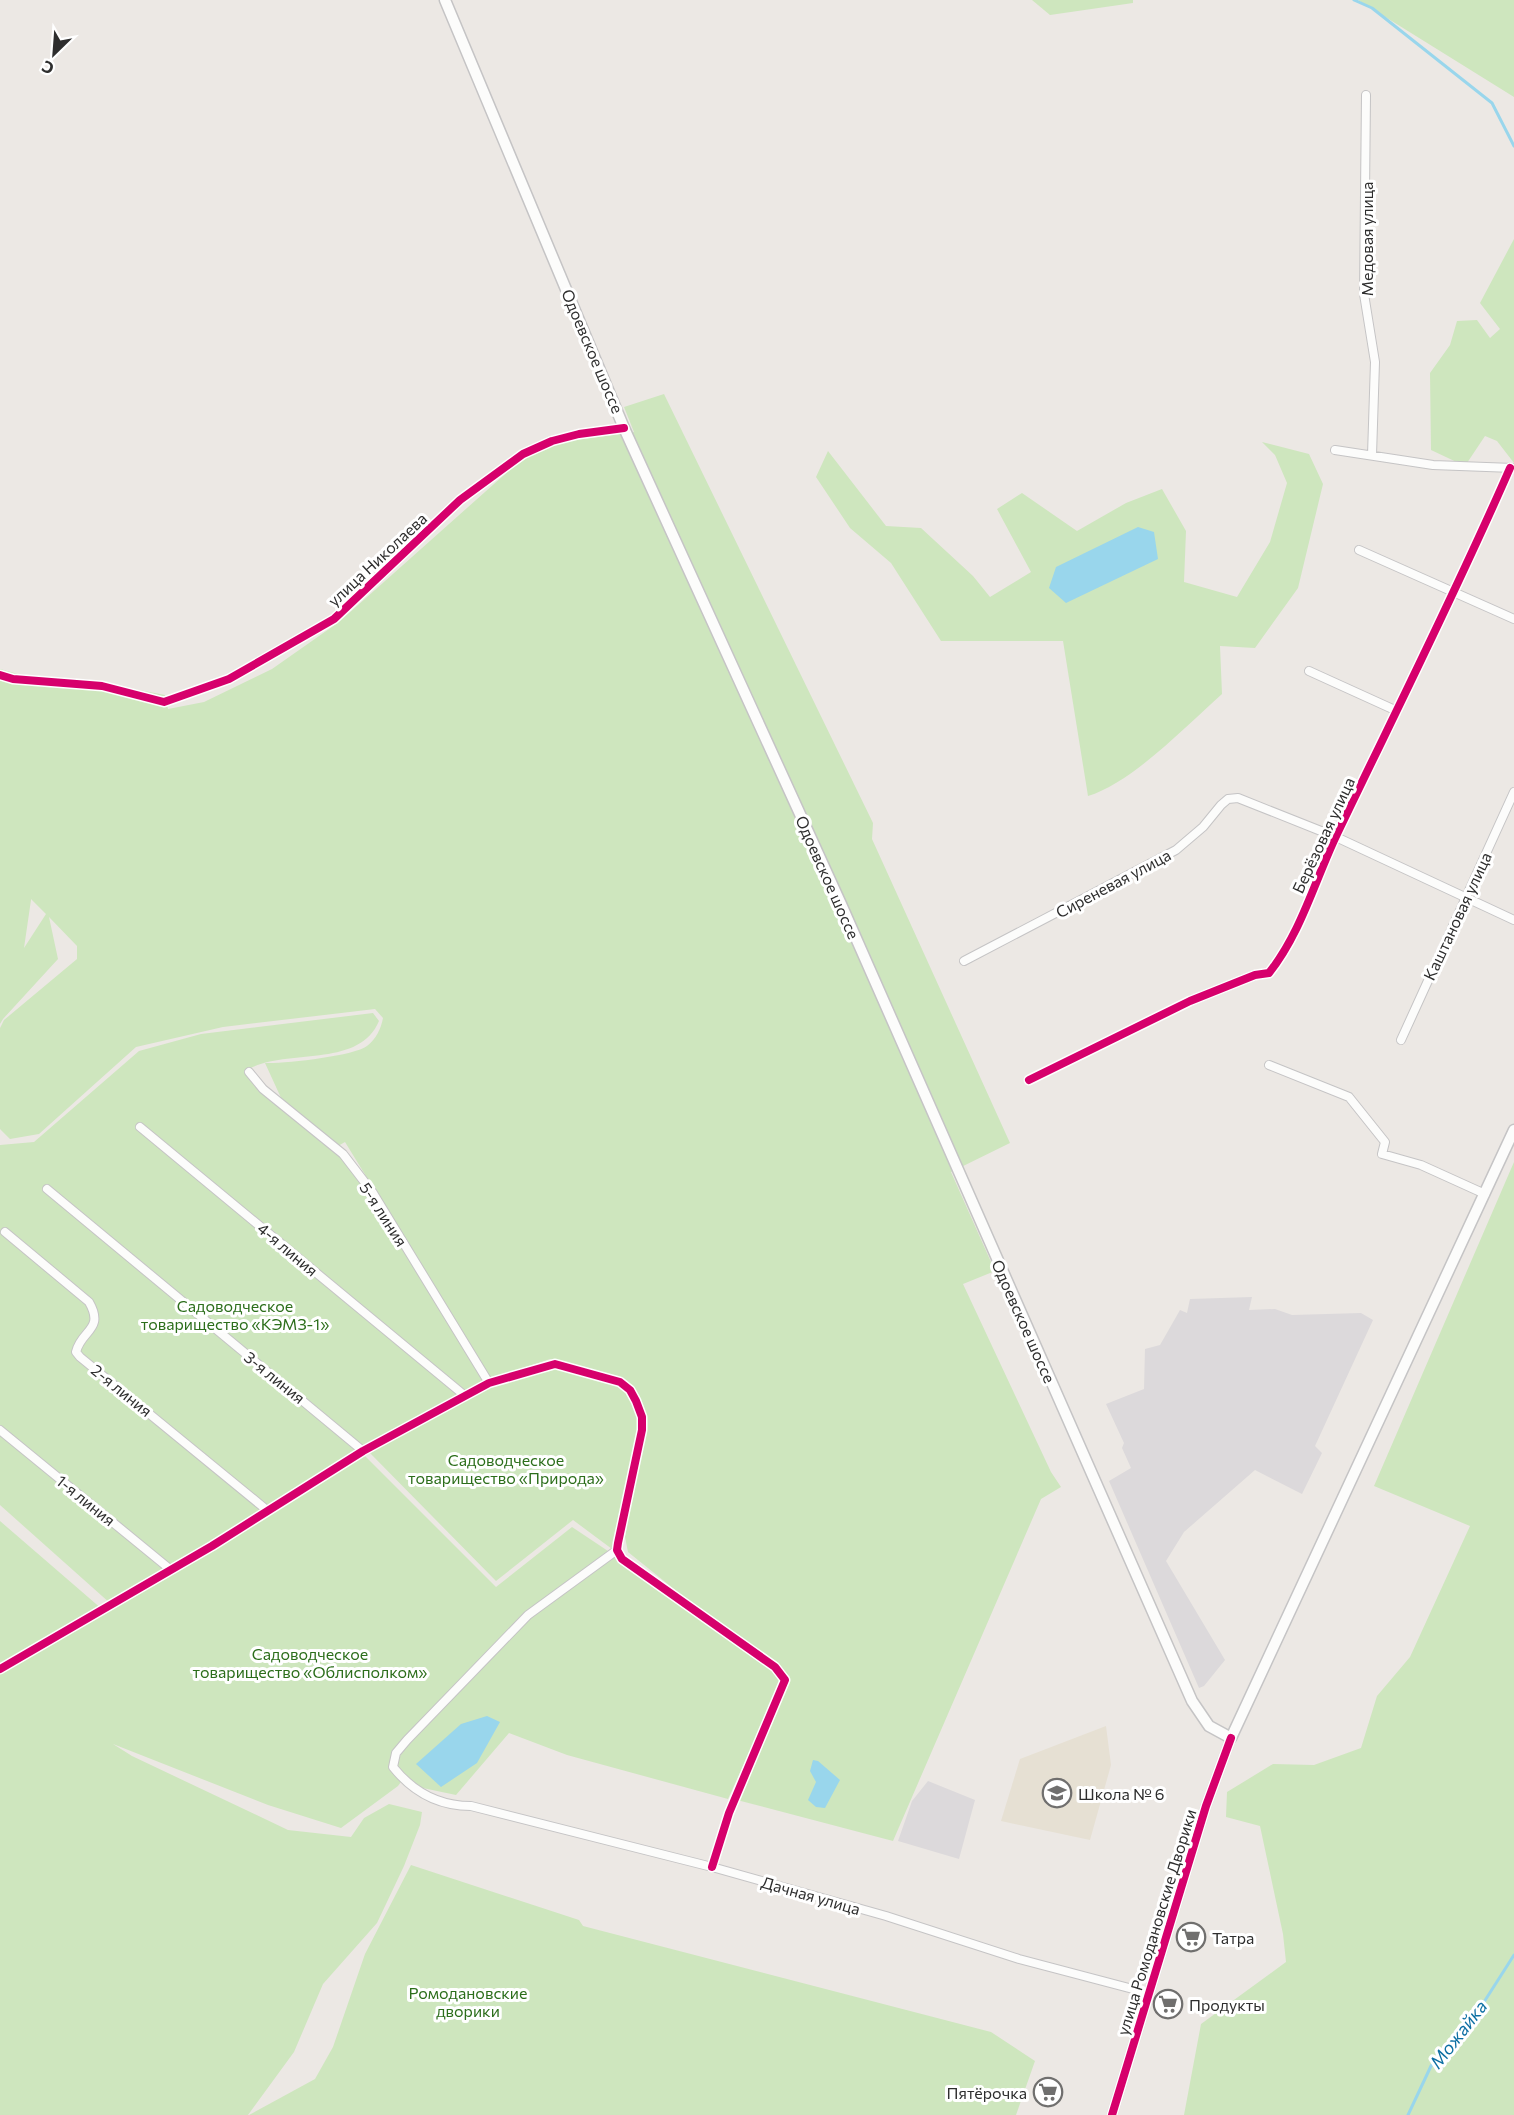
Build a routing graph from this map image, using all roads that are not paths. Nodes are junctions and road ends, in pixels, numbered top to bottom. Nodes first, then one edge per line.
1 (445, 0) edge
2 (1366, 95) dead end
3 (624, 428) junction
4 (1335, 450) dead end
5 (1372, 455) junction
6 (1512, 468) edge
7 (1359, 550) dead end
8 (1453, 590) junction
9 (1514, 619) edge
10 (1310, 671) dead end
11 (0, 675) edge
12 (1397, 711) junction
13 (1514, 792) edge
14 (1336, 837) junction
15 (1465, 898) junction
16 (1514, 920) edge
17 (964, 961) dead end
18 (1401, 1040) dead end
19 (1269, 1065) dead end
20 (249, 1072) dead end
21 (1029, 1080) dead end
22 (140, 1127) dead end
23 (1514, 1130) edge
24 (47, 1189) dead end
25 (1485, 1194) junction
26 (5, 1232) dead end
27 (489, 1383) junction
28 (464, 1395) junction
29 (0, 1430) edge
30 (363, 1451) junction
31 (268, 1511) junction
32 (617, 1550) junction
33 (171, 1570) junction
34 (0, 1670) edge
35 (1231, 1738) junction
36 (712, 1867) junction
37 (1148, 1993) junction
38 (1112, 2115) edge

1 - 3 main road, Одоевское шоссе
2 - 5 street, Медовая улица
3 - 11 street, улица Николаева
3 - 35 main road, Одоевское шоссе
4 - 5 street
5 - 6 street
6 - 8 street, Берёзовая улица
7 - 8 street
8 - 9 street
8 - 12 street, Берёзовая улица
10 - 12 street
12 - 14 street, Берёзовая улица
13 - 15 street, Каштановая улица
14 - 15 street, Сиреневая улица
14 - 17 street, Сиреневая улица
14 - 21 street, Берёзовая улица
15 - 16 street, Сиреневая улица
15 - 18 street, Каштановая улица
19 - 25 street
20 - 27 street, 5-я линия
22 - 28 street, 4-я линия
23 - 25 main road
24 - 30 street, 3-я линия
25 - 35 main road
26 - 31 street, 2-я линия
27 - 28 street
27 - 32 street
28 - 30 street
29 - 33 street, 1-я линия
30 - 31 street
31 - 33 street
32 - 36 street
32 - 36 street, Дачная улица
33 - 34 street
35 - 37 street, улица Ромодановские Дворики
36 - 37 street, Дачная улица
37 - 38 street, улица Ромодановские Дворики

